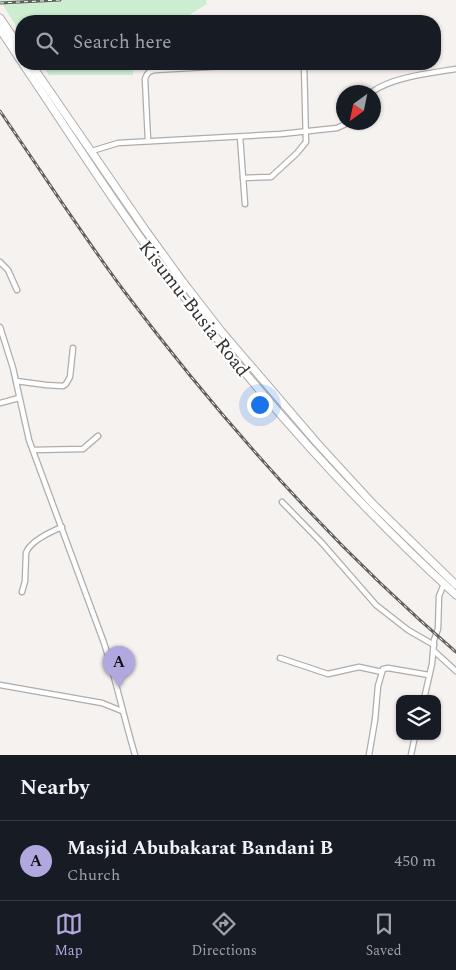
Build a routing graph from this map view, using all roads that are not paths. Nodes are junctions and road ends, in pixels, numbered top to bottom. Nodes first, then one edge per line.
1 (0, 18) edge
2 (0, 29) edge
3 (15, 40) edge
4 (15, 52) edge
5 (456, 69) edge
6 (27, 70) edge
7 (35, 70) edge
8 (155, 70) edge
9 (304, 70) edge
10 (381, 87) edge
11 (336, 128) edge
12 (306, 131) junction
13 (240, 137) junction
14 (148, 141) junction
15 (92, 151) junction
16 (243, 178) junction
17 (245, 204) dead end
18 (0, 262) edge
19 (17, 290) dead end
20 (0, 327) edge
21 (73, 348) dead end
22 (16, 381) junction
23 (19, 398) junction
24 (0, 403) edge
25 (98, 436) dead end
26 (33, 450) junction
27 (282, 502) dead end
28 (62, 527) junction
29 (444, 584) junction
30 (456, 586) edge
31 (22, 592) dead end
32 (456, 595) edge
33 (434, 645) junction
34 (434, 651) junction
35 (280, 658) dead end
36 (456, 671) edge
37 (382, 672) junction
38 (429, 675) junction
39 (0, 685) edge
40 (425, 695) edge
41 (122, 711) junction
42 (414, 740) edge
43 (135, 755) edge
44 (369, 755) edge
45 (411, 755) edge

1 - 3 highway
2 - 4 highway
5 - 10 street
6 - 29 highway, Kisumu-Busia Road
7 - 15 highway, Kisumu-Busia Road
8 - 14 street
9 - 12 street
11 - 12 street
12 - 13 street
12 - 16 street
13 - 14 street
13 - 16 street
14 - 15 street
15 - 30 highway, Kisumu-Busia Road
16 - 17 street
18 - 19 street
20 - 22 street
21 - 22 street
22 - 23 street
23 - 24 street
23 - 26 street
25 - 26 street
26 - 28 street
27 - 33 street
28 - 31 street
28 - 41 street
29 - 32 highway, Kisumu-Busia Road
29 - 33 street
33 - 34 street
34 - 36 street
34 - 38 street
35 - 37 street
37 - 38 street
37 - 44 street
38 - 40 street
39 - 41 street
41 - 43 street
42 - 45 street

